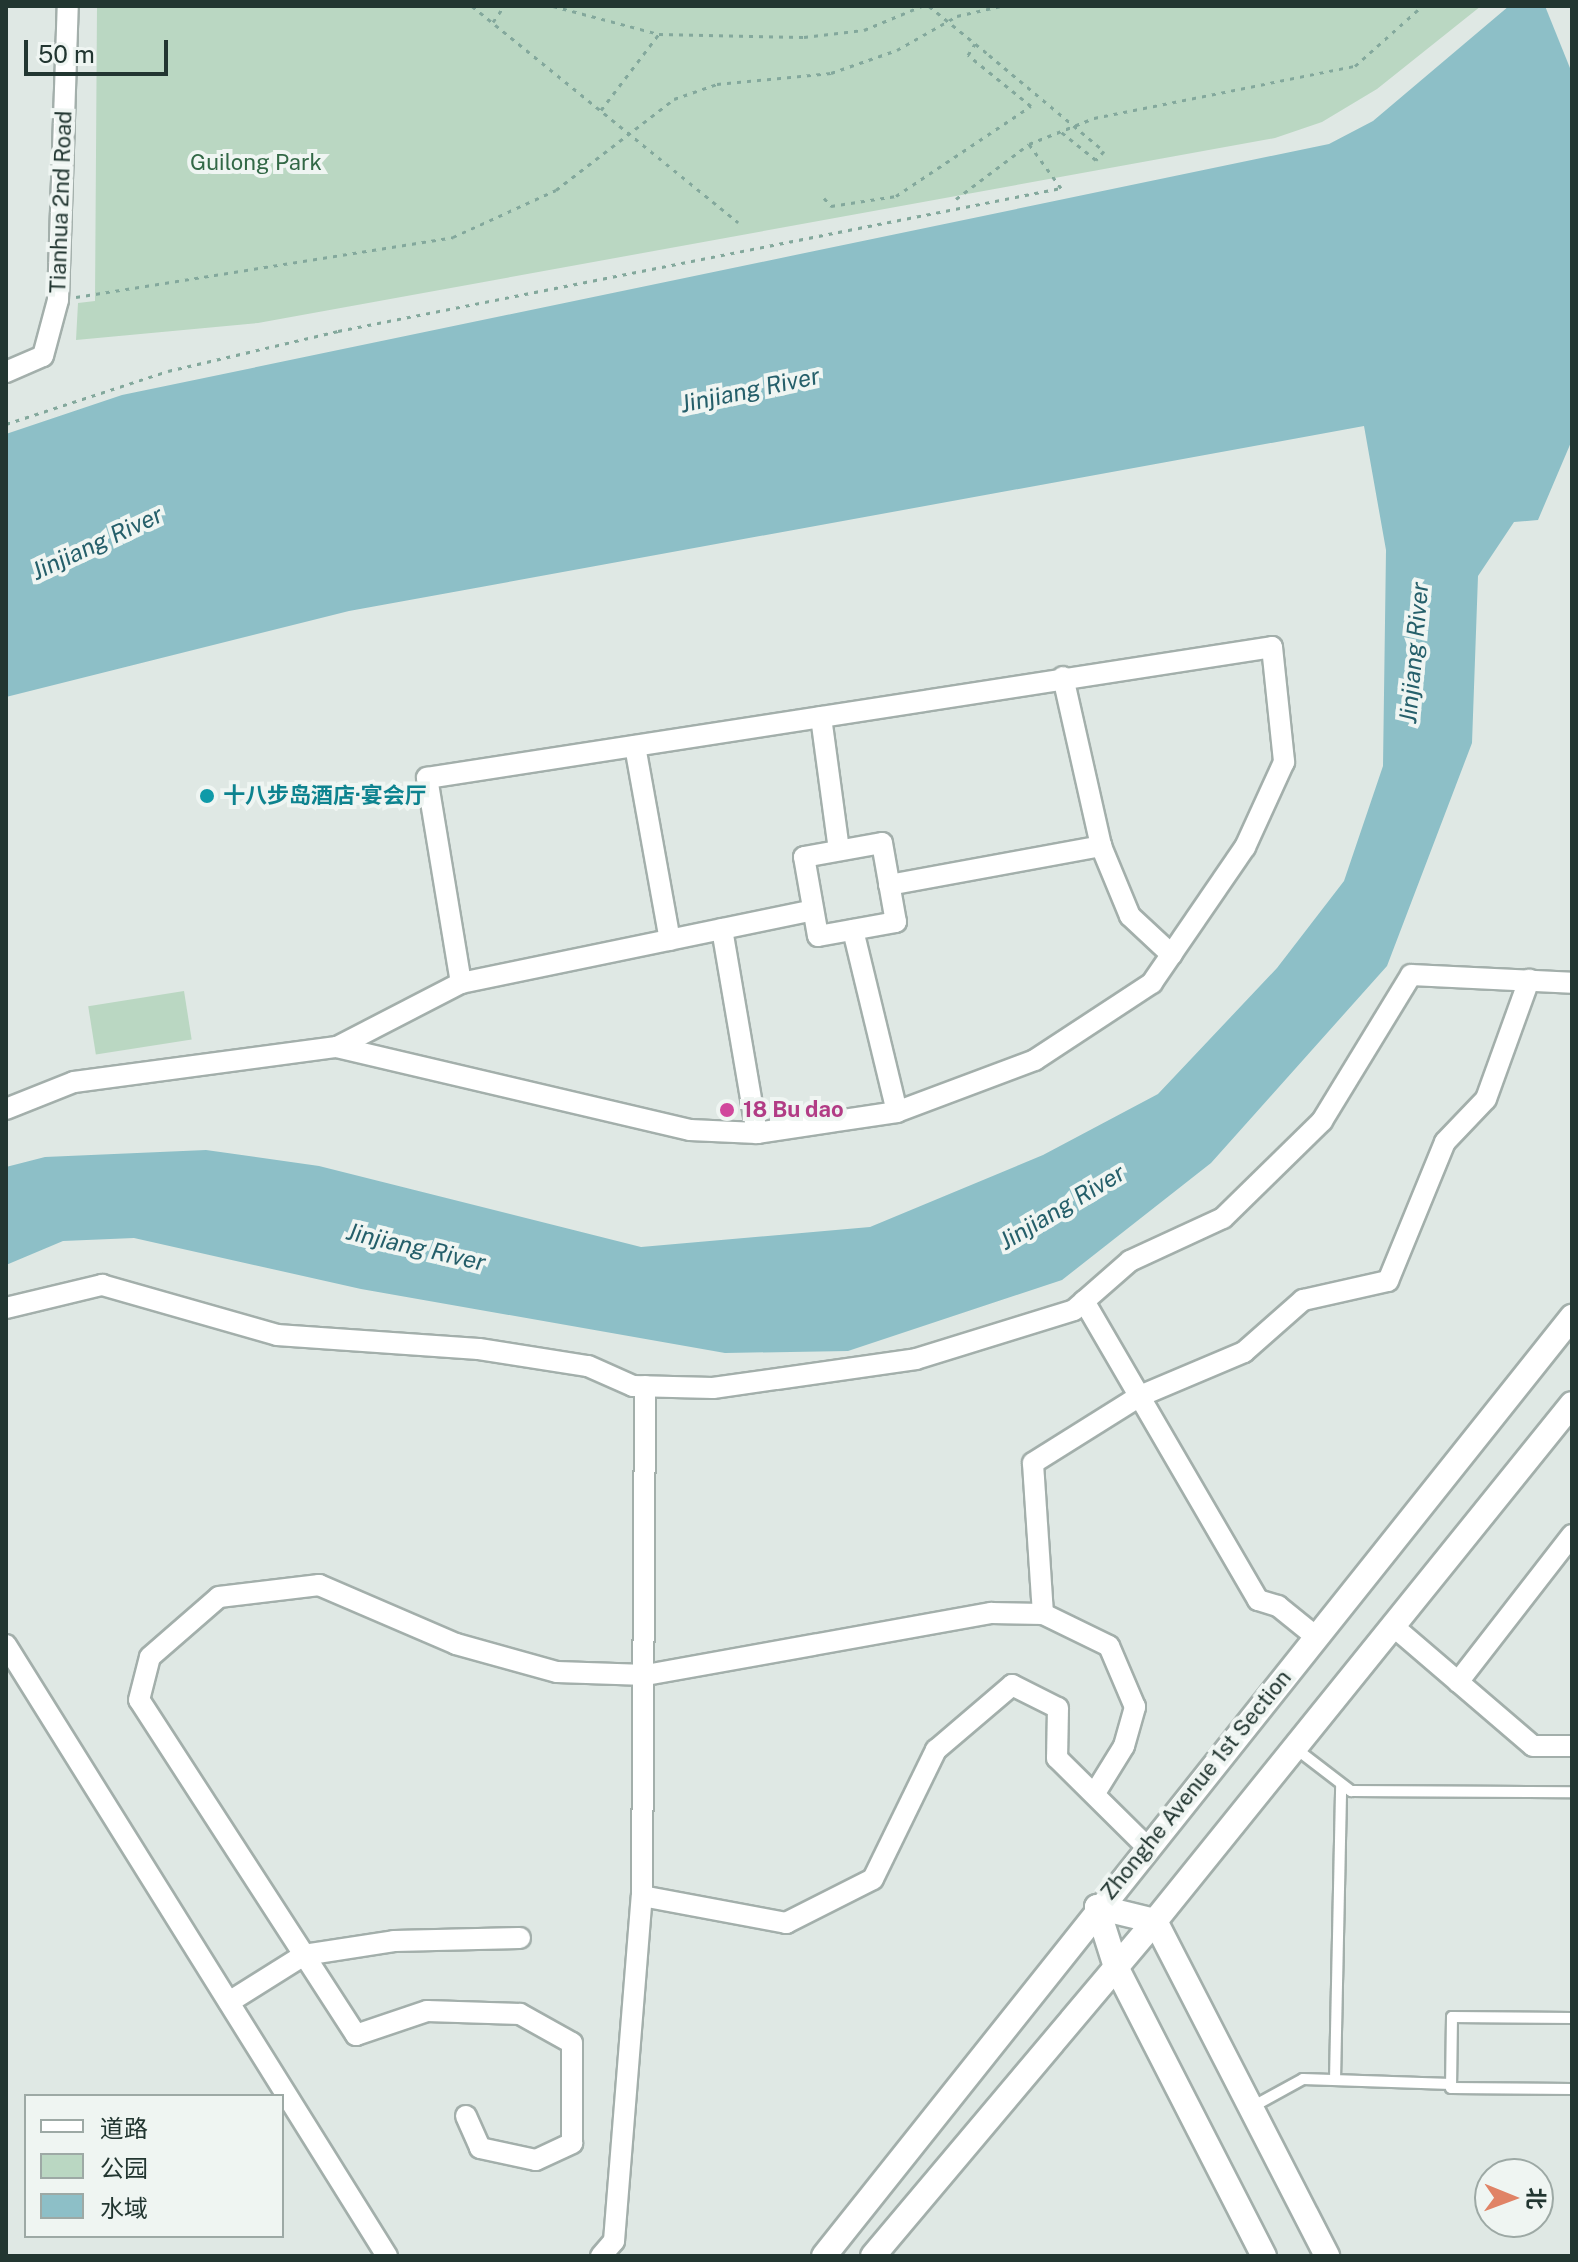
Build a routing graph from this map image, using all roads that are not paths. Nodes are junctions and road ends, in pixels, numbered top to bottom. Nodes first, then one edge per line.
1 (68, 6) edge
2 (6, 372) edge
3 (1063, 677) junction
4 (821, 717) junction
5 (635, 746) junction
6 (1101, 846) junction
7 (839, 850) junction
8 (889, 885) junction
9 (813, 910) junction
10 (722, 929) junction
11 (853, 930) junction
12 (670, 940) junction
13 (1172, 955) junction
14 (1529, 980) junction
15 (461, 983) junction
16 (1572, 983) edge
17 (337, 1047) junction
18 (6, 1109) edge
19 (897, 1112) junction
20 (757, 1133) junction
21 (1084, 1301) junction
22 (6, 1308) edge
23 (1572, 1317) edge
24 (645, 1386) junction
25 (1140, 1396) junction
26 (1572, 1404) edge
27 (1572, 1535) edge
28 (1043, 1614) junction
29 (1393, 1626) junction
30 (1315, 1636) junction
31 (6, 1645) edge
32 (646, 1675) junction
33 (1458, 1682) junction
34 (1572, 1746) edge
35 (1295, 1748) junction
36 (1341, 1785) junction
37 (1572, 1792) edge
38 (1095, 1793) junction
39 (1146, 1846) junction
40 (642, 1896) junction
41 (1097, 1907) junction
42 (1155, 1921) junction
43 (520, 1938) dead end
44 (304, 1955) junction
45 (1116, 1967) junction
46 (229, 2002) junction
47 (1572, 2018) edge
48 (1335, 2080) junction
49 (1451, 2084) junction
50 (1572, 2089) edge
51 (1251, 2108) junction
52 (466, 2116) dead end
53 (387, 2256) edge
54 (601, 2256) edge
55 (824, 2256) edge
56 (873, 2256) edge
57 (1264, 2256) edge
58 (1327, 2256) edge

1 - 2 street, Tianhua 2nd Road
3 - 4 street
3 - 6 street
3 - 13 street
4 - 5 street
4 - 7 street
5 - 12 street
5 - 15 street
6 - 8 street
6 - 13 street
7 - 8 street
7 - 9 street
8 - 11 street
9 - 10 street
9 - 11 street
10 - 12 street
10 - 20 street
11 - 19 street
12 - 15 street
13 - 19 street
14 - 16 street
14 - 21 street
14 - 25 street
15 - 17 street
17 - 18 street
17 - 20 street
19 - 20 street
21 - 24 street
21 - 25 street
22 - 24 street
23 - 30 main road, Zhonghe Avenue 1st Section
24 - 32 street
25 - 28 street
25 - 30 street
26 - 29 main road
27 - 33 street
28 - 32 street
28 - 38 street
29 - 33 street
29 - 35 main road
30 - 39 main road, Zhonghe Avenue 1st Section
31 - 46 street
32 - 40 street
32 - 44 street
33 - 34 street
35 - 36 lane
35 - 42 main road
36 - 37 lane
36 - 48 lane
38 - 39 street
38 - 40 street
39 - 41 main road, Zhonghe Avenue 1st Section
40 - 54 street
41 - 42 main road
41 - 45 main road
41 - 55 main road, Zhonghe Avenue 1st Section
42 - 45 main road
42 - 51 main road
43 - 44 street
44 - 46 street
44 - 52 street
45 - 56 main road
45 - 57 main road
46 - 53 street
47 - 49 lane
48 - 49 lane
48 - 51 lane
49 - 50 lane
51 - 58 main road

